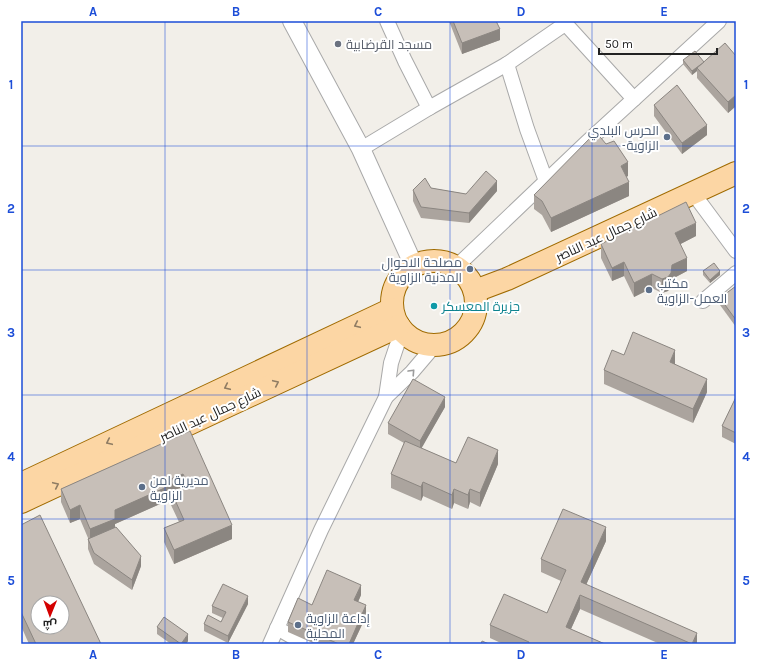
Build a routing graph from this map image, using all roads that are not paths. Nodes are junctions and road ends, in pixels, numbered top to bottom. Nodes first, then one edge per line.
1 (292, 21) edge
2 (386, 21) edge
3 (719, 21) edge
4 (564, 22) edge
5 (507, 64) junction
6 (634, 99) junction
7 (429, 108) junction
8 (360, 149) junction
9 (736, 172) edge
10 (546, 181) junction
11 (693, 193) junction
12 (736, 251) edge
13 (414, 266) junction
14 (456, 267) junction
15 (736, 273) edge
16 (475, 291) junction
17 (703, 302) dead end
18 (398, 322) junction
19 (436, 345) junction
20 (386, 397) junction
21 (21, 484) edge
22 (21, 502) edge
23 (277, 628) junction
24 (270, 644) edge
25 (305, 644) edge

1 - 8 street
2 - 7 street
3 - 6 street
4 - 5 street
4 - 6 street
5 - 7 street
5 - 10 street
6 - 10 street
7 - 8 street
8 - 13 street
9 - 11 main road, شارع جمال عبد الناصر
10 - 14 street
11 - 12 street
11 - 16 main road, شارع جمال عبد الناصر
13 - 14 main road
13 - 18 main road
14 - 16 main road
15 - 17 street
16 - 19 main road
18 - 19 main road
18 - 20 street
18 -> 21 main road, شارع جمال عبد الناصر
22 -> 18 main road, شارع جمال عبد الناصر
20 -> 19 street
20 - 23 street
23 - 24 street
23 - 25 street

